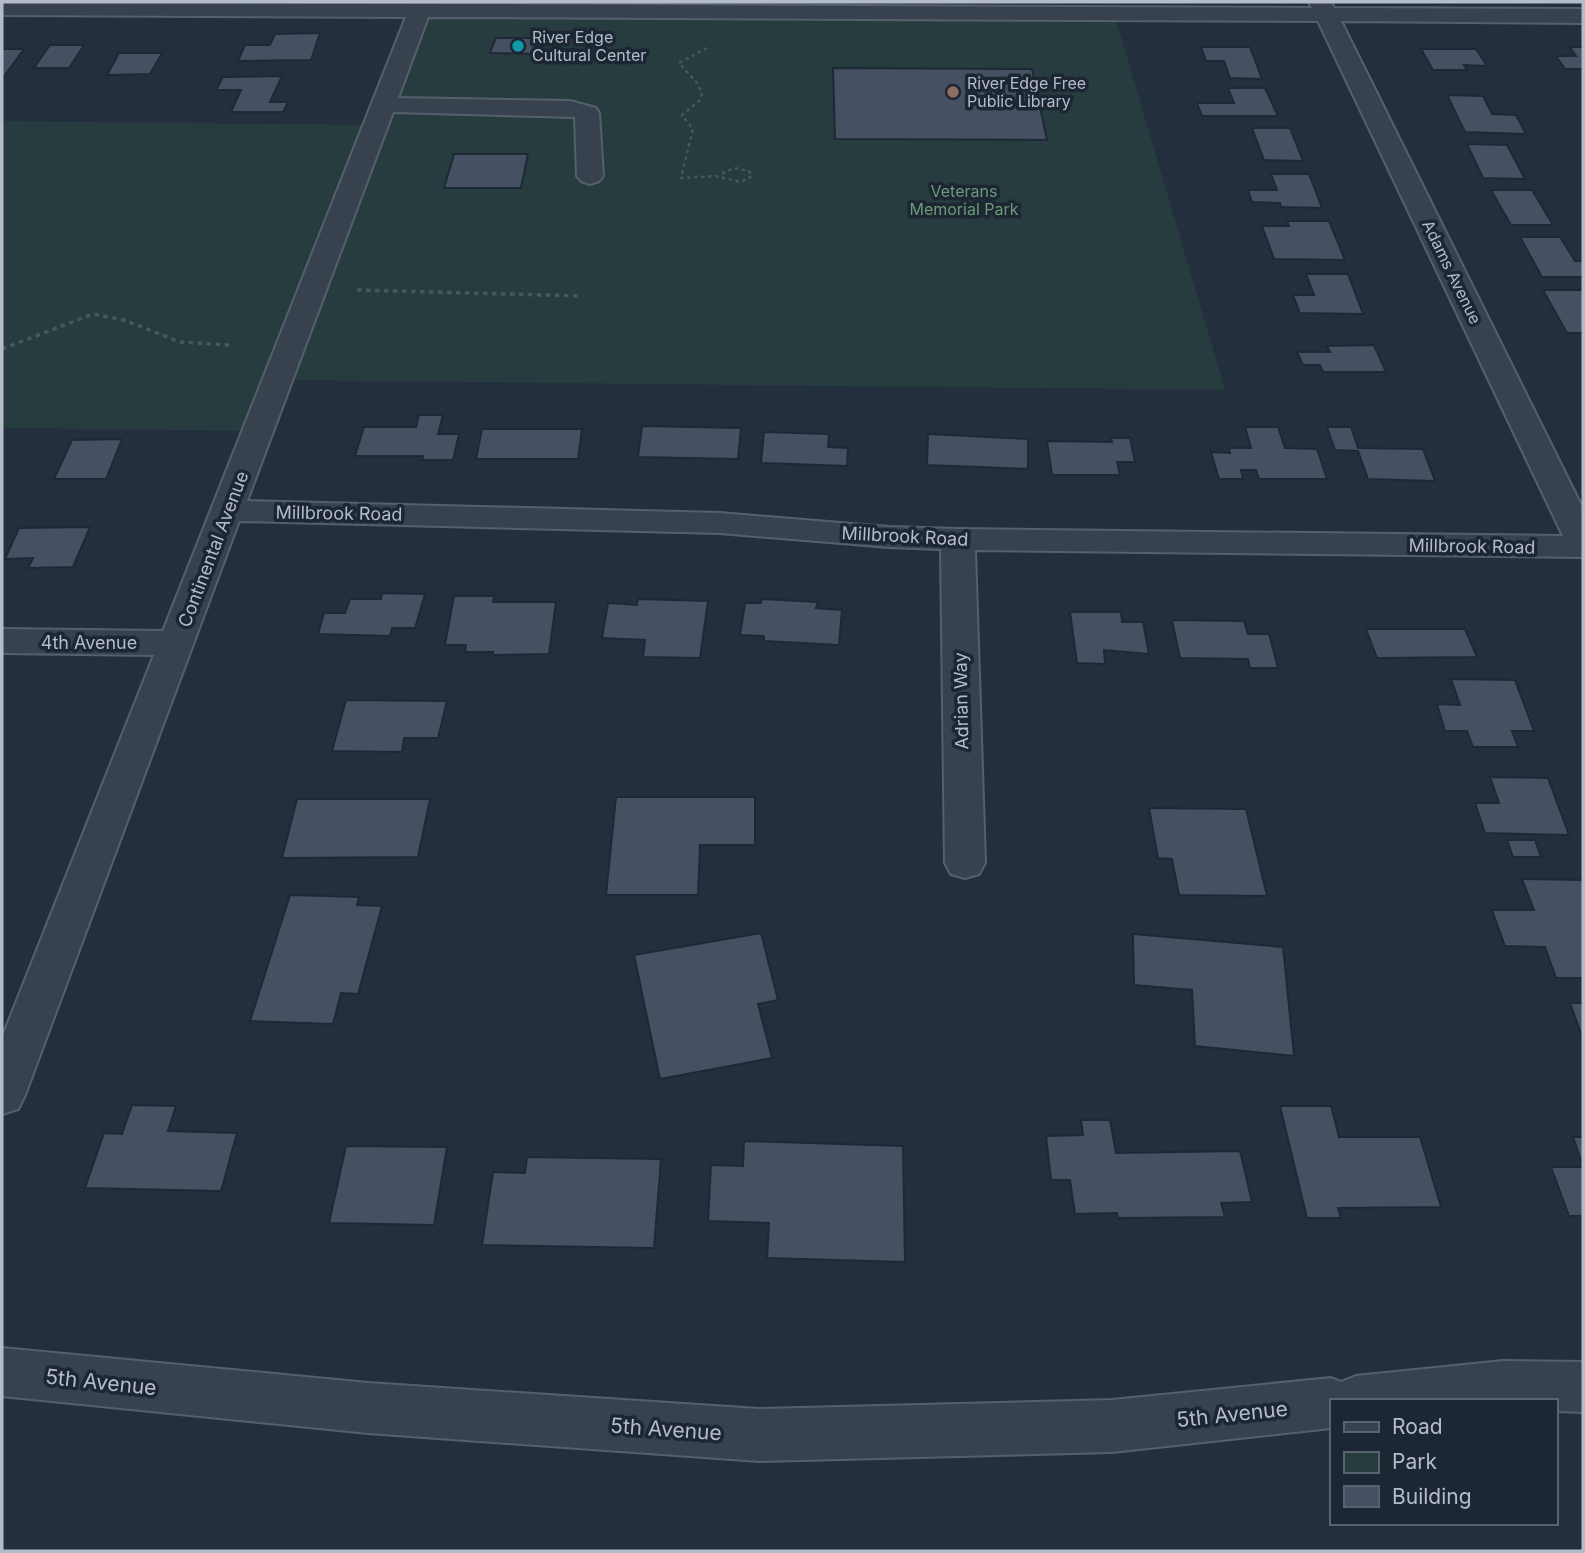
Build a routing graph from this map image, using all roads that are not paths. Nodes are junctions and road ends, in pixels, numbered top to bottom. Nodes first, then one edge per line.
1 (421, 6) edge
2 (903, 7) edge
3 (2, 8) edge
4 (1323, 8) edge
5 (1583, 16) edge
6 (384, 105) junction
7 (590, 176) dead end
8 (227, 511) junction
9 (958, 539) junction
10 (1583, 545) edge
11 (2, 641) edge
12 (176, 643) junction
13 (965, 863) dead end
14 (2, 1095) edge
15 (2, 1372) edge
16 (1583, 1387) edge
17 (1376, 1399) edge
18 (1330, 1403) edge

1 - 2 street
1 - 3 street
1 - 6 street, Continental Avenue
2 - 4 street
4 - 5 street
4 - 10 street, Adams Avenue
6 - 7 street
6 - 8 street, Continental Avenue
8 - 9 street, Millbrook Road
8 - 12 street, Continental Avenue
9 - 10 street, Millbrook Road
9 - 13 street, Adrian Way
11 - 12 street, 4th Avenue
12 - 14 street, Continental Avenue
15 - 18 street, 5th Avenue
16 - 17 street

